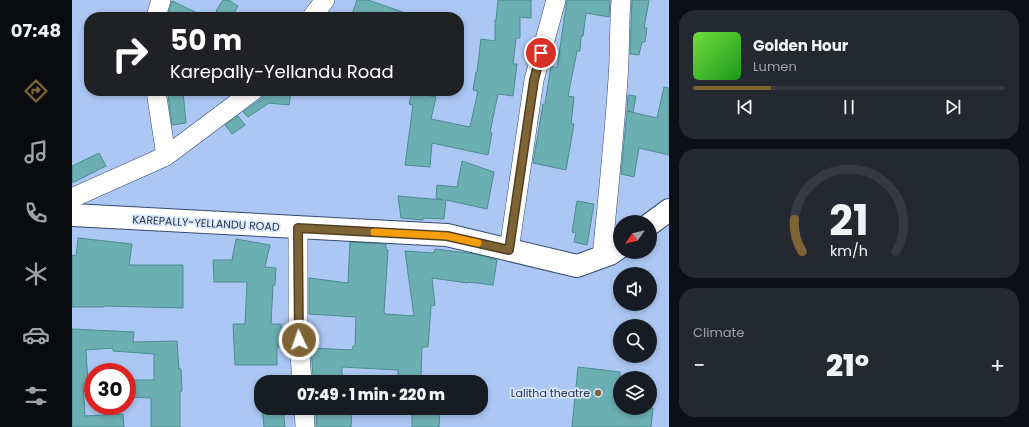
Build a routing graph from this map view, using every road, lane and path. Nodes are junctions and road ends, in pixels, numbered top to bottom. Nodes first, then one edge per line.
1 (161, 0) edge
2 (306, 0) edge
3 (325, 0) edge
4 (556, 0) edge
5 (621, 0) edge
6 (157, 12) edge
7 (302, 12) edge
8 (316, 12) edge
9 (157, 96) edge
10 (246, 96) edge
11 (166, 156) junction
12 (72, 198) edge
13 (669, 210) edge
14 (72, 215) edge
15 (657, 219) edge
16 (298, 228) junction
17 (509, 250) junction
18 (611, 252) edge
19 (301, 375) edge
20 (304, 415) edge
21 (305, 427) edge

1 - 6 street
2 - 7 street
3 - 8 street
4 - 17 street
5 - 18 street
9 - 11 street
10 - 11 street
11 - 12 street
13 - 15 street
14 - 16 street, KAREPALLY-YELLANDU ROAD
16 - 17 street, KAREPALLY-YELLANDU ROAD
16 - 19 street
17 - 18 street, KAREPALLY-YELLANDU ROAD
20 - 21 street

